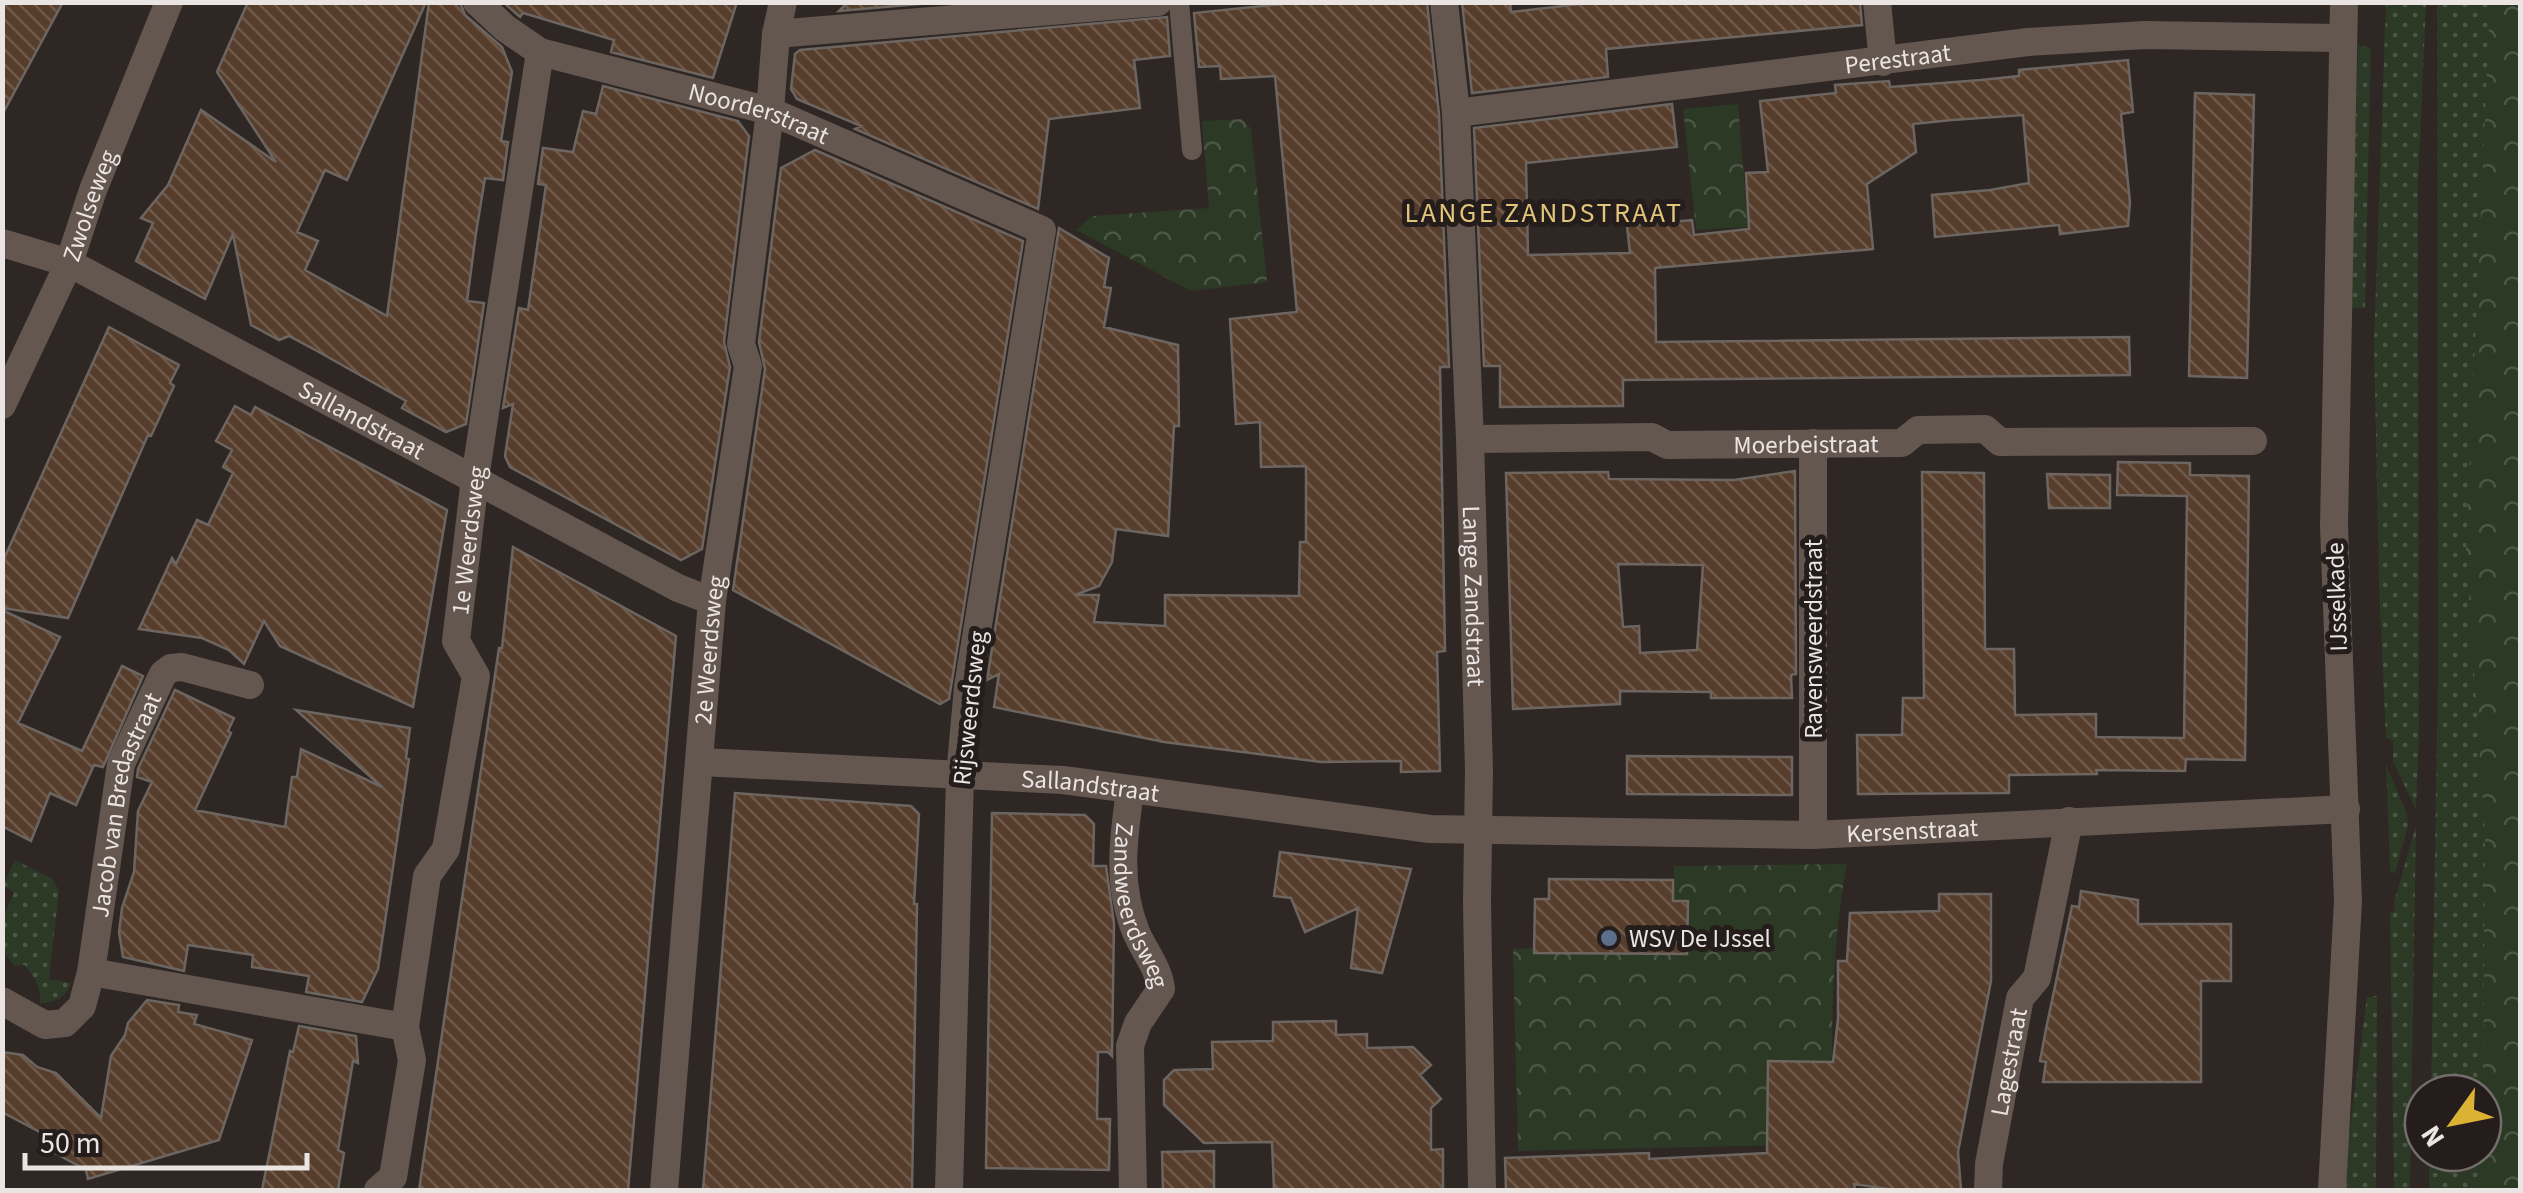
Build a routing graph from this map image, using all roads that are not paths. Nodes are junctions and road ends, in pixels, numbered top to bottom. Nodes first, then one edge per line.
1 (169, 2) edge
2 (477, 2) edge
3 (784, 2) edge
4 (1158, 2) edge
5 (1179, 2) edge
6 (1444, 2) edge
7 (1877, 2) edge
8 (2344, 2) edge
9 (776, 34) junction
10 (2342, 38) junction
11 (540, 52) junction
12 (1883, 62) junction
13 (770, 111) junction
14 (1456, 114) junction
15 (1192, 150) dead end
16 (1042, 230) joint
17 (2, 243) edge
18 (68, 264) junction
19 (2, 405) edge
20 (1470, 439) junction
21 (2253, 441) dead end
22 (1812, 443) junction
23 (474, 478) junction
24 (712, 602) junction
25 (250, 685) dead end
26 (701, 762) junction
27 (960, 776) junction
28 (1130, 792) junction
29 (2346, 809) junction
30 (2070, 821) junction
31 (1479, 830) junction
32 (1813, 834) junction
33 (91, 972) junction
34 (2, 1001) edge
35 (404, 1027) junction
36 (378, 1190) edge
37 (664, 1190) edge
38 (949, 1190) edge
39 (1133, 1190) edge
40 (1482, 1190) edge
41 (1988, 1190) edge
42 (2332, 1190) edge

1 - 18 street, Zwolseweg
2 - 11 street, Noorderstraat
3 - 9 street, 2e Weerdsweg
4 - 9 street
5 - 15 lane
6 - 14 street, Lange Zandstraat
7 - 12 street
8 - 10 street, IJsselkade
9 - 13 street, 2e Weerdsweg
10 - 12 street, Perestraat
10 - 29 street, IJsselkade
11 - 13 street, Noorderstraat
11 - 23 street, 1e Weerdsweg
12 - 14 street, Perestraat
13 - 16 street, Noorderstraat
13 - 24 street, 2e Weerdsweg
14 - 20 street, Lange Zandstraat
16 - 27 street, Rijsweerdsweg
17 - 18 street, Sallandstraat
18 - 19 street, Zwolseweg
18 - 23 street, Sallandstraat
20 - 22 street, Moerbeistraat
20 - 31 street, Lange Zandstraat
21 - 22 street, Moerbeistraat
22 - 32 street, Ravensweerdstraat
23 - 24 street, Sallandstraat
23 - 35 street, 1e Weerdsweg
24 - 26 street, 2e Weerdsweg
25 - 33 street, Jacob van Bredastraat
26 - 27 street, Sallandstraat
26 - 37 street, 2e Weerdsweg
27 - 28 street, Sallandstraat
27 - 38 street, Rijsweerdsweg
28 - 31 street, Sallandstraat
28 - 39 street, Zandweerdsweg
29 - 30 street, Kersenstraat
29 - 42 street, IJsselkade
30 - 32 street, Kersenstraat
30 - 41 street, Lagestraat
31 - 32 street, Kersenstraat
31 - 40 street, Lange Zandstraat
33 - 34 street, Jacob van Bredastraat
33 - 35 street
35 - 36 street, 1e Weerdsweg

